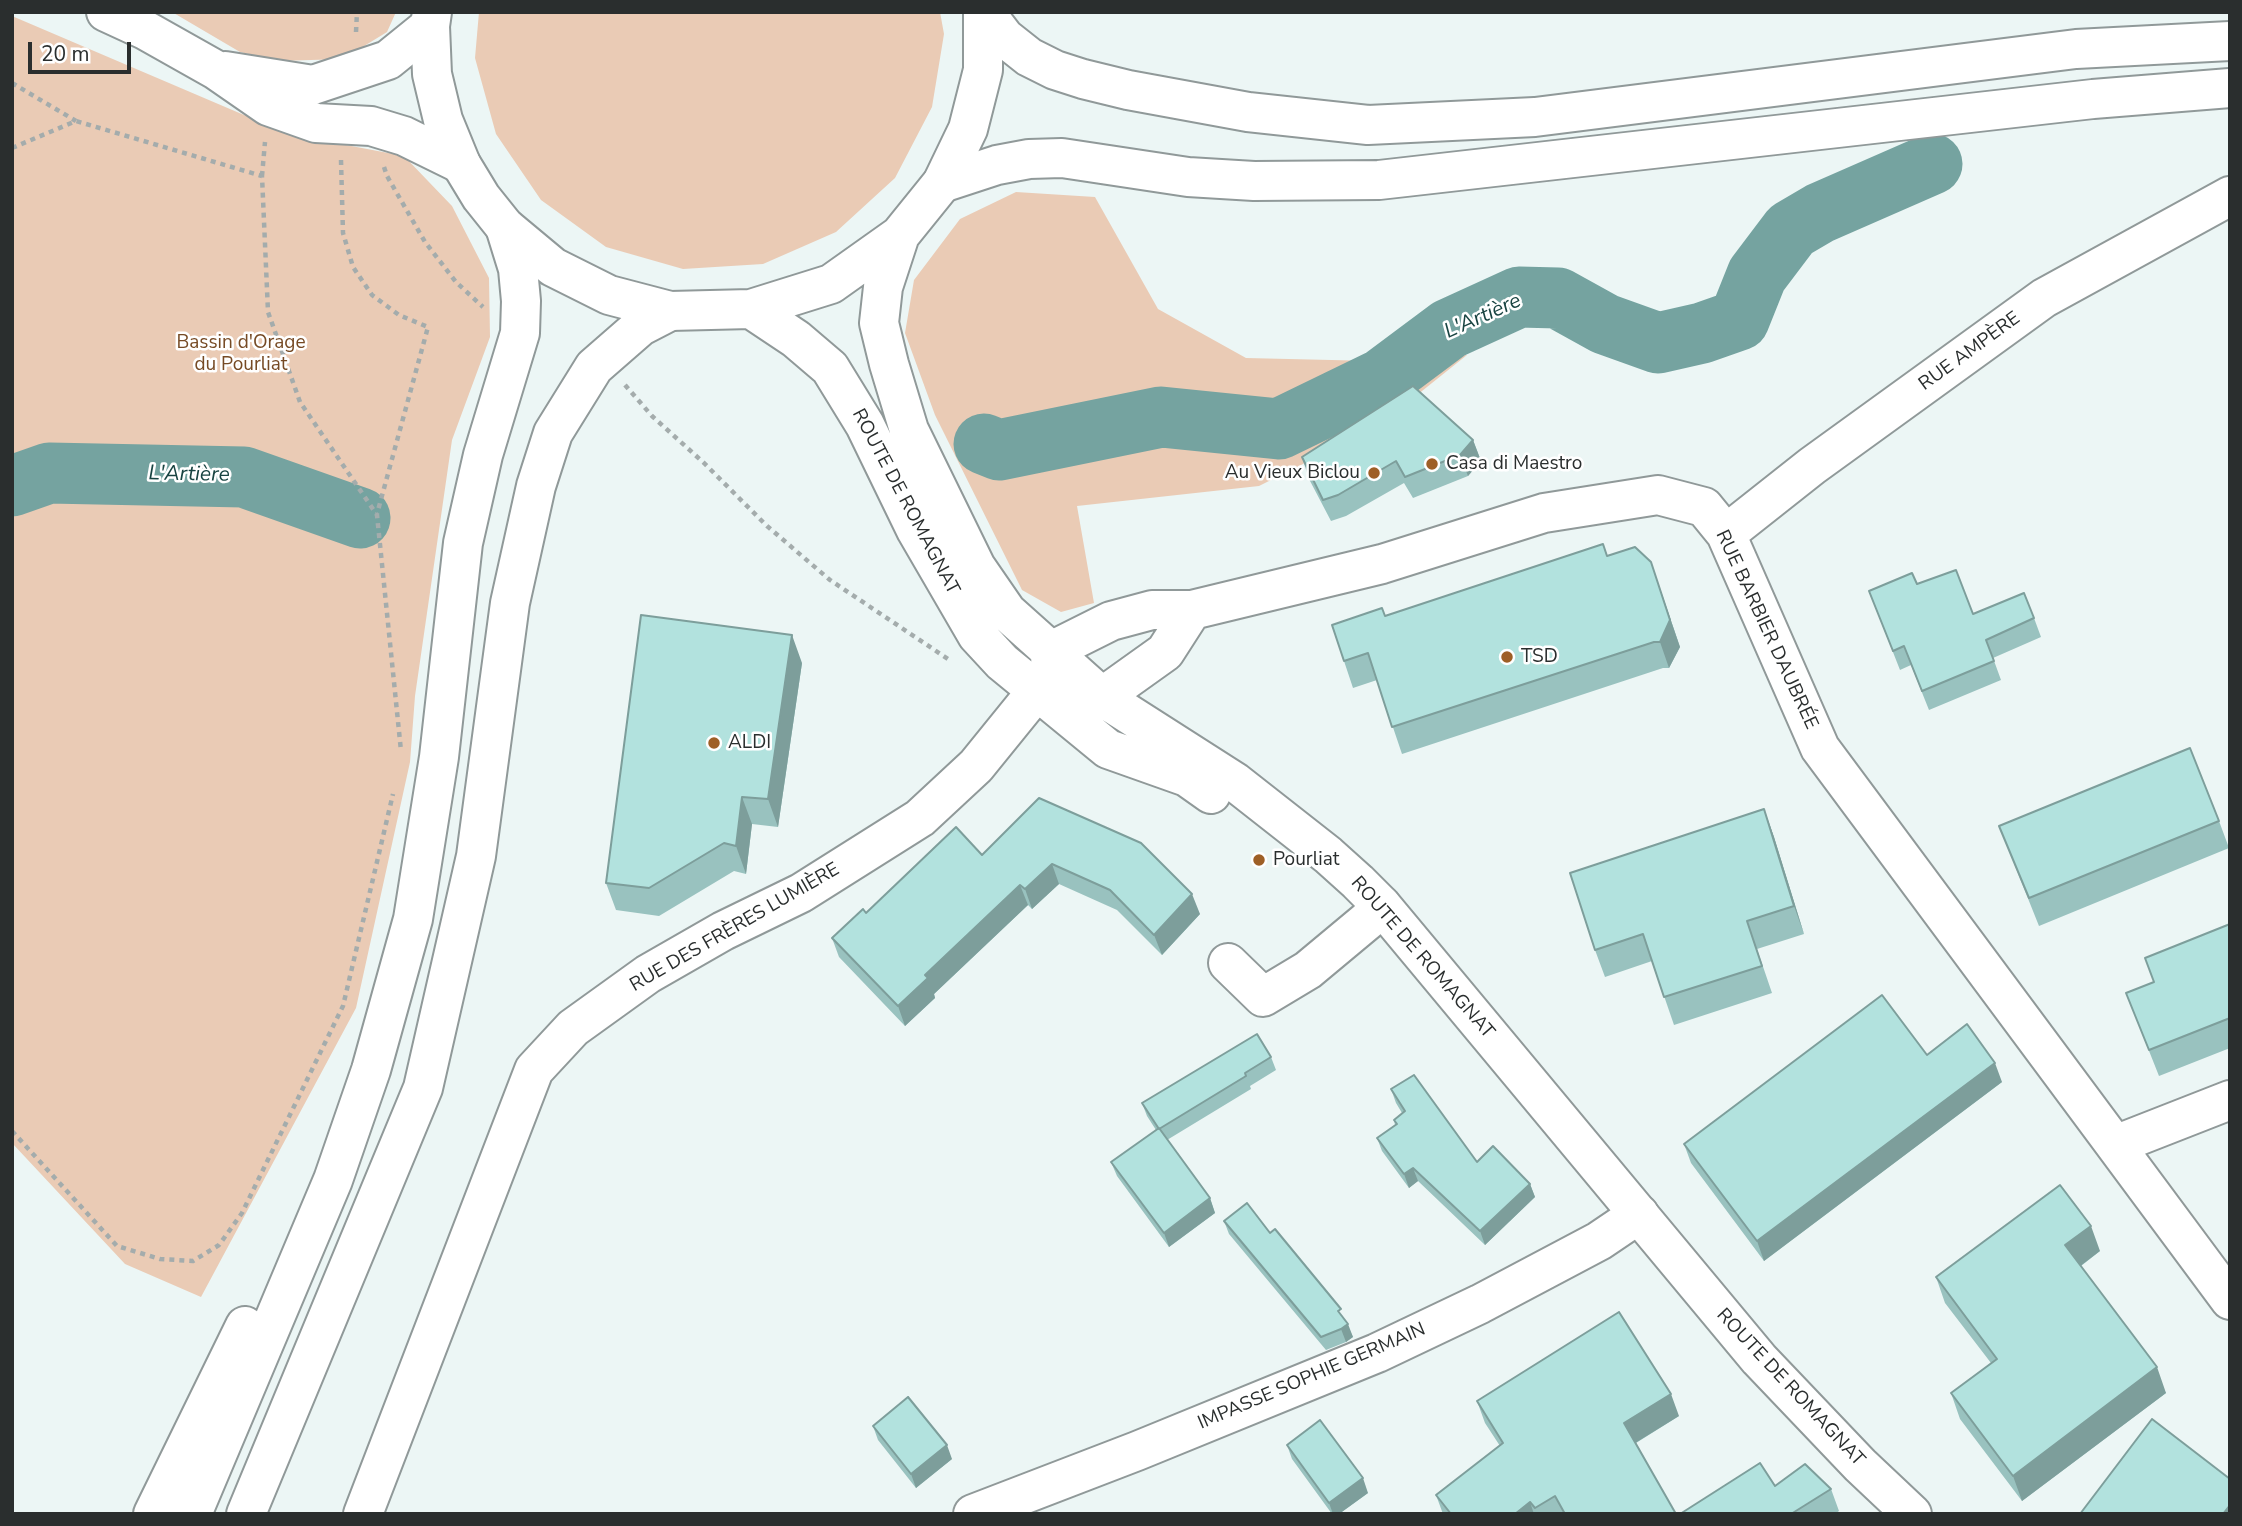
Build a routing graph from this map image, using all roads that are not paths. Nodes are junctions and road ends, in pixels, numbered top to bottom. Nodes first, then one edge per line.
1 (106, 12) edge
2 (984, 12) edge
3 (431, 19) edge
4 (2230, 41) edge
5 (216, 70) junction
6 (2230, 88) edge
7 (461, 164) junction
8 (942, 183) junction
9 (2230, 196) edge
10 (505, 227) junction
11 (900, 235) junction
12 (751, 309) junction
13 (670, 311) junction
14 (1726, 534) junction
15 (1192, 610) junction
16 (1045, 675) junction
17 (1102, 697) junction
18 (1375, 913) junction
19 (1228, 962) dead end
20 (2230, 1100) edge
21 (2115, 1145) junction
22 (333, 1180) junction
23 (1631, 1220) junction
24 (2230, 1300) edge
25 (153, 1514) edge
26 (192, 1514) edge
27 (246, 1514) edge
28 (363, 1514) edge
29 (973, 1514) edge
30 (1888, 1514) edge
31 (1912, 1514) edge

1 - 5 main road
2 - 4 main road
2 - 8 main road
3 - 5 main road
3 - 7 main road
5 - 7 main road
6 - 8 main road
7 - 10 main road
8 - 11 main road
9 - 14 main road, RUE AMPÈRE
10 - 13 main road
10 - 22 main road
11 - 12 main road
11 - 16 main road, ROUTE DE ROMAGNAT
12 - 13 main road
12 - 16 main road, ROUTE DE ROMAGNAT
13 - 27 main road
14 - 15 main road, RUE BARBIER DAUBRÉE
14 - 21 main road, RUE BARBIER DAUBRÉE
15 - 16 main road, RUE BARBIER DAUBRÉE
15 - 17 main road
16 - 17 main road, ROUTE DE ROMAGNAT
16 - 18 main road, ROUTE DE ROMAGNAT
16 - 28 main road, RUE DES FRÈRES LUMIÈRE
17 - 18 main road, ROUTE DE ROMAGNAT
18 - 19 main road
18 - 23 main road, ROUTE DE ROMAGNAT
20 - 21 main road
21 - 24 main road, RUE BARBIER DAUBRÉE
22 - 25 main road
22 - 26 main road
23 - 29 main road, IMPASSE SOPHIE GERMAIN
23 - 30 main road, ROUTE DE ROMAGNAT
23 - 31 main road, ROUTE DE ROMAGNAT

